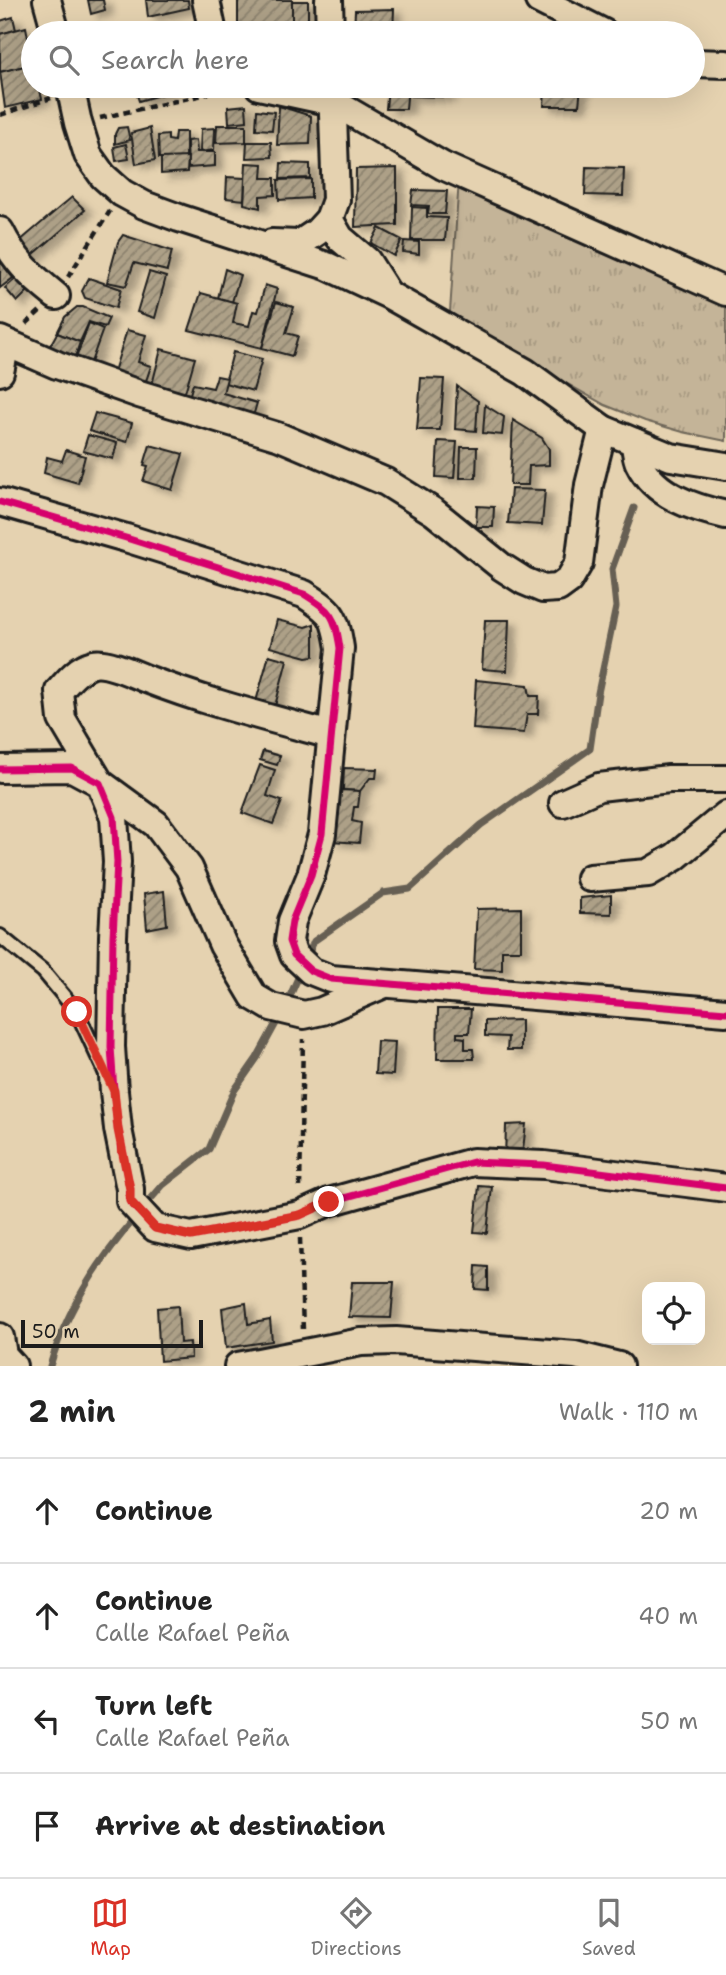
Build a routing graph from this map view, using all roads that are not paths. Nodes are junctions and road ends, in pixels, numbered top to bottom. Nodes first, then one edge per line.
1 (47, 0) edge
2 (206, 0) edge
3 (329, 0) edge
4 (539, 0) edge
5 (53, 21) edge
6 (211, 21) edge
7 (330, 21) edge
8 (580, 21) edge
9 (705, 63) edge
10 (726, 64) edge
11 (73, 98) edge
12 (333, 98) edge
13 (339, 98) edge
14 (329, 219) junction
15 (0, 230) edge
16 (255, 244) junction
17 (726, 292) edge
18 (390, 295) junction
19 (56, 296) dead end
20 (3, 341) edge
21 (0, 372) edge
22 (603, 429) junction
23 (634, 442) junction
24 (726, 466) edge
25 (0, 502) edge
26 (726, 515) edge
27 (331, 736) junction
28 (0, 769) edge
29 (726, 779) edge
30 (100, 783) junction
31 (563, 803) dead end
32 (726, 815) edge
33 (590, 878) dead end
34 (0, 936) edge
35 (387, 982) junction
36 (726, 1012) edge
37 (114, 1091) junction
38 (726, 1188) edge
39 (0, 1338) edge
40 (13, 1366) edge
41 (238, 1366) edge
42 (619, 1366) edge

1 - 5 street
2 - 6 street
3 - 7 street
4 - 8 street
9 - 10 street
11 - 16 street
12 - 14 street
13 - 17 street
14 - 16 street
14 - 18 street
15 - 19 street
16 - 18 street
18 - 22 street
20 - 21 street
20 - 22 street
22 - 23 street
23 - 24 street
23 - 26 street
25 - 27 street
27 - 30 street
27 - 35 street
28 - 30 street
29 - 31 street
30 - 35 street
30 - 37 street
32 - 33 street
34 - 37 lane
35 - 36 street
37 - 38 street
39 - 40 street
41 - 42 street

